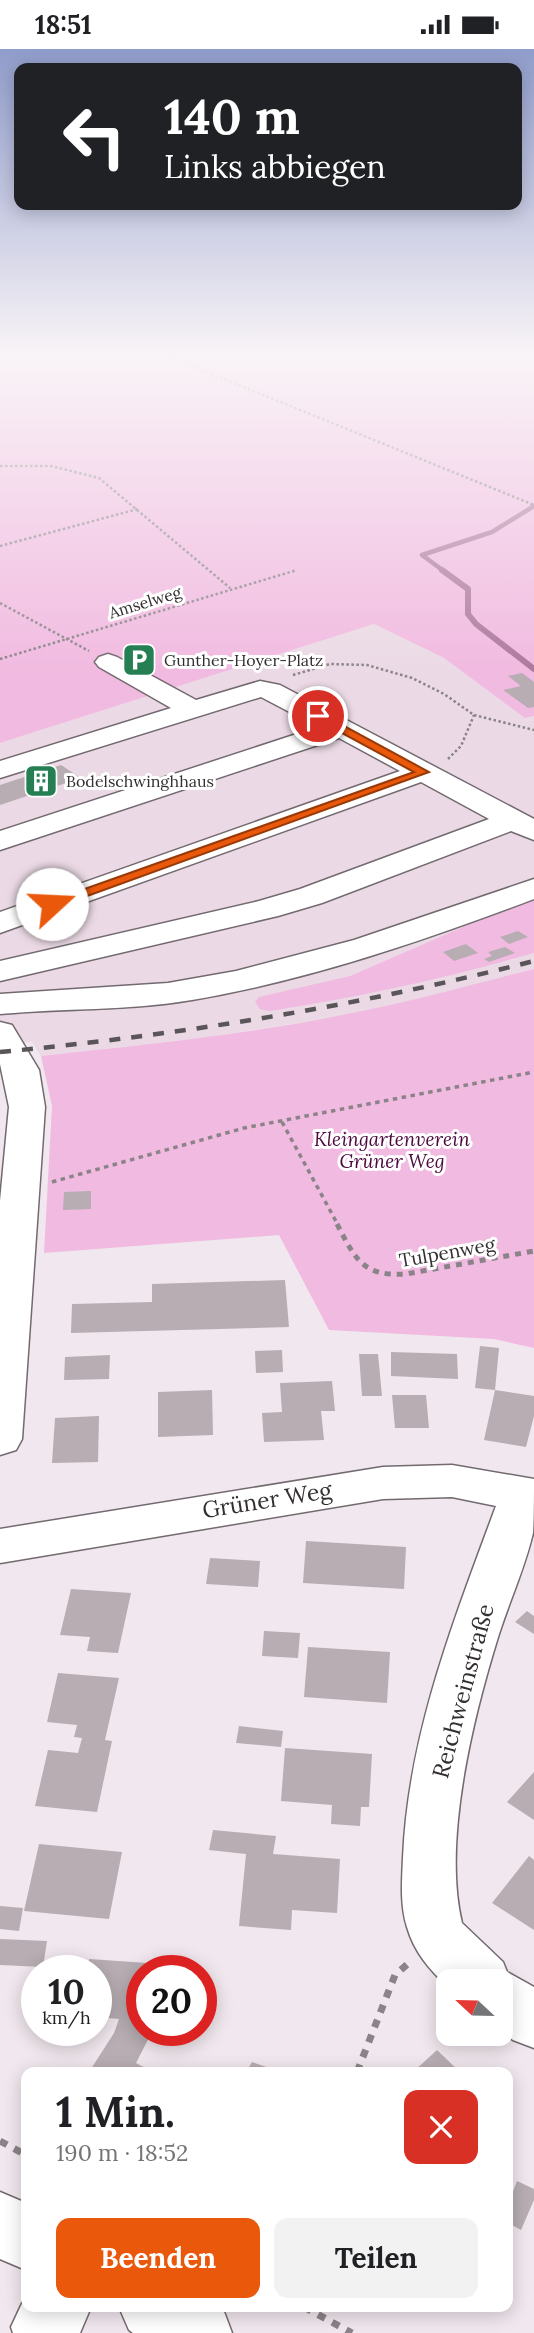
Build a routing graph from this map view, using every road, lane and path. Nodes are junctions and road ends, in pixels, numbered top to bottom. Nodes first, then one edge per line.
1 (423, 460) edge
2 (0, 465) edge
3 (532, 504) edge
4 (139, 509) junction
5 (0, 546) edge
6 (297, 570) dead end
7 (231, 588) junction
8 (0, 603) edge
9 (65, 638) junction
10 (0, 659) edge
11 (108, 662) dead end
12 (260, 689) junction
13 (192, 709) junction
14 (474, 715) junction
15 (342, 728) junction
16 (534, 730) edge
17 (0, 770) edge
18 (423, 772) junction
19 (523, 826) edge
20 (0, 841) edge
21 (534, 888) edge
22 (0, 923) edge
23 (44, 961) junction
24 (0, 971) edge
25 (191, 990) junction
26 (0, 1003) edge
27 (0, 1033) edge
28 (534, 1072) edge
29 (282, 1122) junction
30 (14, 1180) edge
31 (534, 1251) edge
32 (0, 1439) edge
33 (529, 1495) edge
34 (0, 1546) edge
35 (470, 1969) edge
36 (395, 1975) dead end
37 (513, 2006) edge
38 (534, 2021) edge
39 (359, 2067) edge
40 (0, 2141) edge
41 (21, 2152) edge
42 (0, 2224) edge
43 (21, 2235) edge
44 (161, 2312) edge
45 (313, 2312) edge
46 (199, 2333) edge
47 (352, 2333) edge

1 - 3 path
2 - 4 path
4 - 5 path
4 - 7 path
6 - 7 path, Amselweg
7 - 9 path, Amselweg
8 - 9 path
9 - 10 path, Amselweg
11 - 13 street
12 - 13 street
12 - 14 path
12 - 15 street
13 - 17 street
14 - 16 path
14 - 18 path
15 - 18 street
15 - 20 street
18 - 19 street
18 - 22 street
19 - 23 street
21 - 25 street
23 - 24 street
23 - 25 street
25 - 26 street
27 - 30 street
28 - 29 path
29 - 30 path
29 - 31 path, Tulpenweg
30 - 32 street
33 - 34 street, Grüner Weg
33 - 35 street, Reichweinstraße
36 - 39 path
37 - 38 street
40 - 41 path
42 - 43 street
44 - 46 street
45 - 47 path

